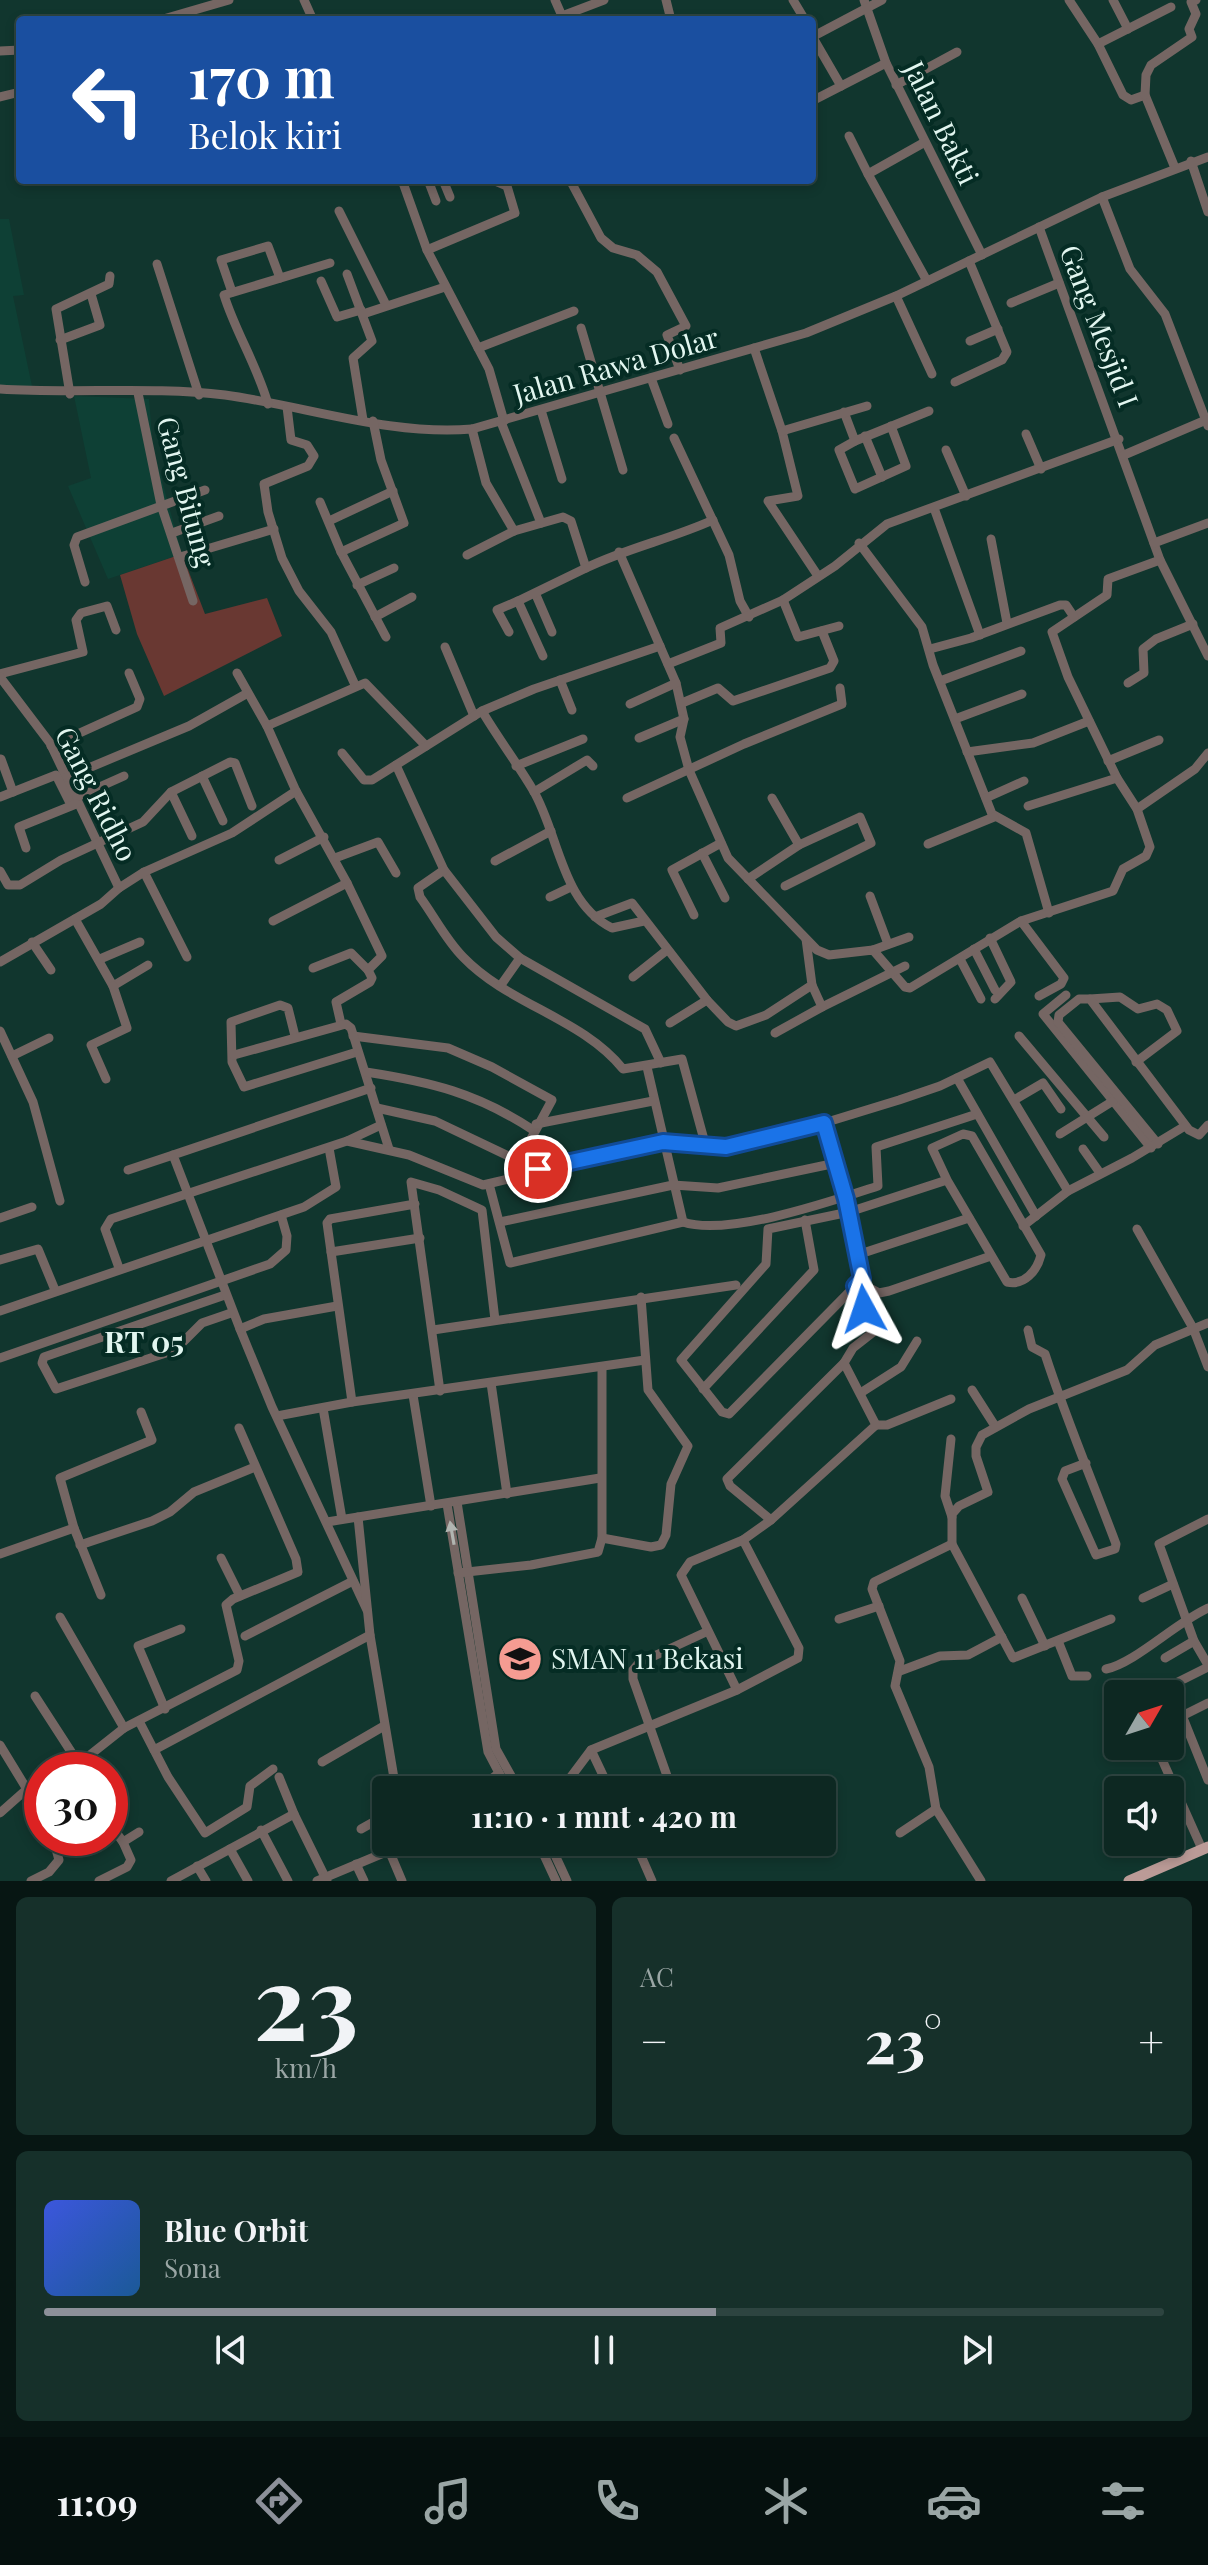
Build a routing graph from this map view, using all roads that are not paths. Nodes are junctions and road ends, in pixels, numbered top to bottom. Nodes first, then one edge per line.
1 (229, 0) edge
2 (555, 0) edge
3 (603, 0) edge
4 (882, 0) edge
5 (1069, 0) edge
6 (1113, 0) edge
7 (1196, 0) edge
8 (864, 4) edge
9 (1171, 7) dead end
10 (174, 16) edge
11 (1128, 29) junction
12 (816, 34) edge
13 (816, 44) edge
14 (1098, 44) junction
15 (957, 52) dead end
16 (886, 63) junction
17 (896, 85) junction
18 (841, 86) junction
19 (1145, 95) junction
20 (816, 99) edge
21 (849, 136) dead end
22 (925, 142) junction
23 (1208, 157) edge
24 (1191, 161) junction
25 (1175, 168) junction
26 (868, 174) junction
27 (403, 184) edge
28 (430, 184) edge
29 (445, 184) edge
30 (502, 184) edge
31 (572, 184) edge
32 (450, 197) dead end
33 (1102, 197) junction
34 (436, 201) dead end
35 (339, 211) dead end
36 (1208, 212) edge
37 (1039, 227) junction
38 (427, 250) junction
39 (982, 255) junction
40 (969, 261) junction
41 (330, 263) dead end
42 (157, 264) dead end
43 (347, 274) dead end
44 (110, 276) dead end
45 (280, 278) junction
46 (321, 281) dead end
47 (927, 281) junction
48 (1059, 283) junction
49 (445, 287) junction
50 (232, 292) junction
51 (91, 294) junction
52 (896, 296) junction
53 (1011, 303) dead end
54 (386, 305) junction
55 (574, 311) dead end
56 (362, 312) junction
57 (581, 328) dead end
58 (998, 329) junction
59 (60, 340) junction
60 (970, 341) dead end
61 (478, 348) junction
62 (754, 348) junction
63 (680, 370) junction
64 (932, 374) dead end
65 (651, 378) junction
66 (955, 382) dead end
67 (0, 389) edge
68 (138, 393) junction
69 (70, 394) junction
70 (598, 394) junction
71 (199, 395) junction
72 (268, 404) junction
73 (867, 406) dead end
74 (287, 407) junction
75 (541, 410) junction
76 (929, 411) dead end
77 (844, 412) junction
78 (1206, 418) edge
79 (368, 420) junction
80 (503, 422) junction
81 (668, 424) dead end
82 (891, 426) junction
83 (472, 429) junction
84 (782, 431) junction
85 (1026, 434) dead end
86 (674, 438) dead end
87 (860, 438) junction
88 (1119, 439) junction
89 (946, 450) dead end
90 (1124, 455) junction
91 (1041, 469) junction
92 (623, 470) dead end
93 (882, 477) junction
94 (562, 479) dead end
95 (205, 490) dead end
96 (393, 491) junction
97 (966, 496) junction
98 (320, 502) dead end
99 (161, 505) junction
100 (934, 508) junction
101 (219, 516) dead end
102 (713, 520) junction
103 (329, 521) junction
104 (541, 523) junction
105 (1208, 523) edge
106 (274, 529) junction
107 (514, 531) junction
108 (172, 533) junction
109 (991, 539) dead end
110 (859, 543) junction
111 (1154, 543) junction
112 (341, 552) junction
113 (619, 552) junction
114 (467, 555) dead end
115 (180, 557) junction
116 (1160, 560) junction
117 (394, 568) dead end
118 (586, 568) junction
119 (818, 576) junction
120 (85, 582) dead end
121 (357, 585) junction
122 (536, 595) junction
123 (412, 597) dead end
124 (783, 600) junction
125 (193, 601) dead end
126 (518, 601) junction
127 (375, 617) junction
128 (749, 617) junction
129 (1074, 617) junction
130 (1007, 623) junction
131 (1193, 624) junction
132 (839, 626) dead end
133 (116, 630) dead end
134 (822, 631) junction
135 (509, 632) dead end
136 (552, 632) dead end
137 (980, 635) junction
138 (386, 637) dead end
139 (660, 646) junction
140 (445, 647) dead end
141 (930, 649) junction
142 (1021, 651) dead end
143 (543, 656) dead end
144 (1208, 656) edge
145 (668, 664) junction
146 (129, 673) dead end
147 (237, 673) dead end
148 (0, 675) edge
149 (560, 680) junction
150 (940, 681) junction
151 (676, 683) junction
152 (1128, 683) dead end
153 (355, 685) junction
154 (840, 688) dead end
155 (3, 689) edge
156 (246, 694) junction
157 (1022, 694) dead end
158 (682, 703) junction
159 (630, 704) dead end
160 (572, 710) dead end
161 (478, 714) junction
162 (684, 719) junction
163 (955, 719) junction
164 (1089, 721) junction
165 (267, 726) junction
166 (639, 738) dead end
167 (583, 739) dead end
168 (1159, 740) dead end
169 (51, 746) junction
170 (426, 746) junction
171 (967, 752) junction
172 (342, 753) dead end
173 (1208, 753) edge
174 (1, 759) edge
175 (1108, 761) junction
176 (396, 765) junction
177 (516, 766) junction
178 (593, 766) dead end
179 (689, 770) junction
180 (124, 776) dead end
181 (202, 776) junction
182 (67, 777) junction
183 (1117, 778) junction
184 (1024, 781) dead end
185 (296, 791) junction
186 (13, 792) junction
187 (171, 792) junction
188 (534, 792) junction
189 (0, 797) edge
190 (627, 798) dead end
191 (772, 798) dead end
192 (986, 798) junction
193 (75, 802) junction
194 (252, 806) dead end
195 (1028, 806) dead end
196 (1137, 809) junction
197 (994, 817) junction
198 (223, 821) dead end
199 (551, 831) junction
200 (192, 836) dead end
201 (324, 837) junction
202 (721, 843) junction
203 (96, 844) junction
204 (928, 844) dead end
205 (799, 845) junction
206 (26, 848) dead end
207 (702, 853) junction
208 (335, 858) junction
209 (279, 860) dead end
210 (495, 861) dead end
211 (444, 870) junction
212 (0, 871) edge
213 (144, 872) junction
214 (396, 873) dead end
215 (748, 879) junction
216 (347, 883) junction
217 (785, 886) dead end
218 (571, 887) junction
219 (117, 890) junction
220 (870, 896) dead end
221 (550, 897) dead end
222 (725, 898) dead end
223 (1049, 913) junction
224 (694, 915) dead end
225 (595, 917) junction
226 (75, 919) junction
227 (273, 921) dead end
228 (644, 921) junction
229 (1021, 921) junction
230 (909, 937) dead end
231 (990, 938) junction
232 (806, 939) junction
233 (32, 942) junction
234 (140, 942) dead end
235 (888, 944) junction
236 (974, 949) junction
237 (667, 950) junction
238 (873, 950) junction
239 (187, 957) dead end
240 (520, 958) junction
241 (100, 959) junction
242 (960, 959) junction
243 (0, 962) edge
244 (148, 965) dead end
245 (905, 966) dead end
246 (313, 968) dead end
247 (51, 970) dead end
248 (368, 970) junction
249 (893, 974) junction
250 (633, 977) dead end
251 (1061, 984) junction
252 (501, 985) junction
253 (812, 985) junction
254 (113, 986) junction
255 (1066, 995) dead end
256 (1039, 996) dead end
257 (981, 999) dead end
258 (1084, 999) junction
259 (707, 1000) junction
260 (822, 1007) junction
261 (670, 1023) dead end
262 (341, 1024) junction
263 (0, 1031) edge
264 (775, 1033) dead end
265 (295, 1036) junction
266 (353, 1036) junction
267 (1019, 1036) dead end
268 (49, 1038) dead end
269 (357, 1052) junction
270 (234, 1055) junction
271 (12, 1056) junction
272 (1136, 1062) junction
273 (661, 1063) junction
274 (647, 1067) junction
275 (366, 1072) junction
276 (957, 1078) junction
277 (106, 1079) dead end
278 (371, 1088) junction
279 (1014, 1100) junction
280 (653, 1101) junction
281 (1113, 1101) junction
282 (377, 1108) junction
283 (1061, 1109) dead end
284 (977, 1114) junction
285 (1087, 1119) junction
286 (824, 1123) junction
287 (381, 1125) junction
288 (1208, 1125) edge
289 (535, 1127) junction
290 (1190, 1130) junction
291 (1060, 1134) dead end
292 (1104, 1137) dead end
293 (347, 1141) junction
294 (663, 1142) junction
295 (1155, 1146) junction
296 (706, 1147) junction
297 (329, 1148) junction
298 (389, 1149) junction
299 (1083, 1149) dead end
300 (173, 1155) junction
301 (517, 1160) junction
302 (836, 1163) junction
303 (128, 1170) dead end
304 (1100, 1173) junction
305 (511, 1176) junction
306 (947, 1180) junction
307 (489, 1184) junction
308 (673, 1185) junction
309 (1068, 1191) junction
310 (186, 1194) junction
311 (60, 1201) dead end
312 (415, 1204) junction
313 (847, 1204) junction
314 (32, 1207) dead end
315 (281, 1215) junction
316 (1036, 1216) junction
317 (0, 1218) edge
318 (969, 1218) junction
319 (805, 1220) junction
320 (500, 1222) junction
321 (683, 1222) junction
322 (1023, 1226) junction
323 (1137, 1229) dead end
324 (420, 1238) junction
325 (206, 1240) junction
326 (331, 1252) junction
327 (857, 1255) junction
328 (991, 1256) junction
329 (0, 1260) edge
330 (119, 1268) junction
331 (859, 1282) junction
332 (221, 1284) junction
333 (736, 1285) dead end
334 (55, 1290) junction
335 (225, 1295) junction
336 (641, 1297) junction
337 (337, 1306) junction
338 (0, 1311) edge
339 (231, 1313) junction
340 (495, 1320) junction
341 (1208, 1323) edge
342 (1193, 1328) junction
343 (240, 1329) junction
344 (433, 1330) junction
345 (1028, 1330) dead end
346 (917, 1341) dead end
347 (0, 1358) edge
348 (645, 1360) junction
349 (844, 1363) junction
350 (602, 1367) junction
351 (1208, 1367) edge
352 (491, 1383) junction
353 (703, 1389) junction
354 (972, 1390) dead end
355 (440, 1391) junction
356 (862, 1392) junction
357 (413, 1395) junction
358 (1059, 1398) junction
359 (951, 1399) dead end
360 (352, 1402) junction
361 (323, 1408) junction
362 (141, 1412) dead end
363 (277, 1416) junction
364 (876, 1425) junction
365 (995, 1426) junction
366 (239, 1428) dead end
367 (951, 1439) dead end
368 (1086, 1463) junction
369 (255, 1467) junction
370 (600, 1478) junction
371 (507, 1494) junction
372 (452, 1503) junction
373 (431, 1506) junction
374 (358, 1517) junction
375 (952, 1517) junction
376 (342, 1519) junction
377 (1208, 1519) edge
378 (771, 1520) junction
379 (327, 1522) junction
380 (74, 1528) junction
381 (602, 1538) junction
382 (743, 1540) junction
383 (952, 1544) junction
384 (80, 1545) junction
385 (0, 1554) edge
386 (221, 1558) dead end
387 (464, 1573) junction
388 (353, 1581) junction
389 (1173, 1584) junction
390 (101, 1595) dead end
391 (240, 1596) junction
392 (1022, 1598) dead end
393 (1143, 1598) dead end
394 (879, 1606) junction
395 (1208, 1608) edge
396 (367, 1610) junction
397 (60, 1617) dead end
398 (839, 1619) dead end
399 (1111, 1619) dead end
400 (1186, 1619) junction
401 (181, 1629) dead end
402 (706, 1632) junction
403 (370, 1635) junction
404 (245, 1636) dead end
405 (1002, 1637) junction
406 (1058, 1641) junction
407 (1194, 1641) junction
408 (1045, 1646) junction
409 (1165, 1658) dead end
410 (1208, 1666) edge
411 (1106, 1669) dead end
412 (900, 1671) junction
413 (1087, 1676) dead end
414 (1184, 1680) edge
415 (737, 1690) junction
416 (35, 1696) dead end
417 (1208, 1703) edge
418 (165, 1709) junction
419 (1184, 1715) edge
420 (139, 1721) junction
421 (1184, 1721) edge
422 (384, 1726) junction
423 (649, 1727) junction
424 (124, 1728) junction
425 (0, 1745) edge
426 (154, 1750) junction
427 (591, 1750) junction
428 (67, 1752) edge
429 (94, 1752) edge
430 (1163, 1760) edge
431 (322, 1762) dead end
432 (501, 1771) junction
433 (393, 1776) edge
434 (495, 1776) edge
435 (503, 1776) edge
436 (506, 1776) edge
437 (572, 1776) edge
438 (603, 1776) edge
439 (667, 1776) edge
440 (1208, 1780) edge
441 (24, 1784) edge
442 (24, 1796) edge
443 (936, 1809) junction
444 (0, 1813) edge
445 (294, 1814) junction
446 (372, 1823) edge
447 (361, 1829) dead end
448 (261, 1830) junction
449 (139, 1832) dead end
450 (900, 1833) dead end
451 (128, 1839) edge
452 (1205, 1848) edge
453 (230, 1849) junction
454 (58, 1856) edge
455 (127, 1856) edge
456 (544, 1856) edge
457 (555, 1856) edge
458 (641, 1856) edge
459 (356, 1864) junction
460 (197, 1866) junction
461 (323, 1880) edge
462 (31, 1881) edge
463 (99, 1881) edge
464 (171, 1881) edge
465 (206, 1881) edge
466 (248, 1881) edge
467 (288, 1881) edge
468 (364, 1881) edge
469 (402, 1881) edge
470 (556, 1881) edge
471 (567, 1881) edge
472 (652, 1881) edge
473 (981, 1881) edge
474 (1129, 1881) edge

1 - 10 street
2 - 3 street
4 - 8 street
5 - 14 street
6 - 11 street
7 - 19 street
8 - 12 street
8 - 16 street, Jalan Bakti
9 - 11 street
11 - 14 street
13 - 18 street
14 - 19 street
15 - 17 street
16 - 17 street, Jalan Bakti
16 - 18 street
17 - 22 street, Jalan Bakti
18 - 20 street
19 - 25 street
21 - 26 street
22 - 26 street
22 - 39 street, Jalan Bakti
23 - 24 street, Jalan Rawa Dolar
24 - 25 street, Jalan Rawa Dolar
24 - 36 street
25 - 33 street, Jalan Rawa Dolar
26 - 47 street
27 - 38 street
28 - 34 street
29 - 32 street
30 - 38 street
31 - 63 street
33 - 37 street, Jalan Rawa Dolar
33 - 78 street
35 - 54 street
37 - 39 street, Jalan Rawa Dolar
37 - 48 street, Gang Mesjid I
38 - 49 street
39 - 40 street, Jalan Rawa Dolar
40 - 47 street, Jalan Rawa Dolar
40 - 58 street
41 - 45 street
42 - 71 street
43 - 56 street
44 - 51 street
45 - 50 street
45 - 50 street
46 - 56 street
47 - 52 street, Jalan Rawa Dolar
48 - 53 street
48 - 88 street, Gang Mesjid I
49 - 54 street
49 - 61 street
50 - 72 street
51 - 59 street
51 - 59 street
52 - 62 street, Jalan Rawa Dolar
52 - 64 street
54 - 56 street
55 - 61 street
56 - 79 street
57 - 70 street
58 - 60 street
58 - 66 street
59 - 69 street
61 - 80 street
62 - 63 street, Jalan Rawa Dolar
62 - 84 street
63 - 65 street, Jalan Rawa Dolar
65 - 70 street, Jalan Rawa Dolar
65 - 81 street
67 - 69 street, Jalan Rawa Dolar
68 - 69 street, Jalan Rawa Dolar
68 - 71 street, Jalan Rawa Dolar
68 - 99 street, Gang Bitung
70 - 75 street, Jalan Rawa Dolar
70 - 92 street
71 - 72 street, Jalan Rawa Dolar
72 - 74 street, Jalan Rawa Dolar
73 - 77 street
74 - 79 street, Jalan Rawa Dolar
74 - 106 street
75 - 80 street, Jalan Rawa Dolar
75 - 94 street
76 - 82 street
77 - 84 street
77 - 87 street
78 - 90 street
79 - 83 street, Jalan Rawa Dolar
79 - 96 street
80 - 83 street, Jalan Rawa Dolar
80 - 104 street
82 - 87 street
82 - 93 street
83 - 107 street
84 - 119 street
85 - 91 street
86 - 102 street
87 - 93 street
87 - 93 street
88 - 90 street, Gang Mesjid I
88 - 91 street
89 - 97 street
90 - 111 street, Gang Mesjid I
91 - 97 street
95 - 99 street
96 - 103 street
96 - 112 street
97 - 100 street
98 - 103 street
99 - 108 street, Gang Bitung
99 - 120 street
100 - 110 street
100 - 137 street
101 - 108 street
102 - 113 street
102 - 128 street
103 - 112 street
104 - 107 street
104 - 118 street
105 - 111 street
106 - 115 street
106 - 153 street
107 - 114 street
108 - 115 street, Gang Bitung
109 - 130 street
110 - 119 street
110 - 141 street
111 - 116 street, Gang Mesjid I
112 - 121 street
113 - 118 street
113 - 139 street
115 - 125 street, Gang Bitung
116 - 129 street
116 - 131 street, Gang Mesjid I
117 - 121 street
118 - 122 street
119 - 124 street
121 - 127 street
122 - 126 street
122 - 136 street
123 - 127 street
124 - 128 street
124 - 134 street
126 - 135 street
126 - 143 street
127 - 138 street
128 - 145 street
129 - 130 street
129 - 164 street
130 - 137 street
131 - 144 street, Gang Mesjid I
131 - 152 street
132 - 134 street
133 - 148 street
134 - 158 street
137 - 141 street
139 - 145 street
139 - 149 street
140 - 161 street
141 - 150 street
142 - 150 street
145 - 151 street
146 - 169 street
147 - 156 street
148 - 155 street, Gang Ridho
149 - 160 street
149 - 161 street
150 - 163 street
151 - 158 street
151 - 159 street
153 - 165 street
153 - 170 street
154 - 179 street
155 - 169 street, Gang Ridho
156 - 165 street
156 - 182 street
157 - 163 street
158 - 162 street
161 - 170 street
161 - 177 street
162 - 166 street
162 - 179 street
163 - 171 street
164 - 171 street
164 - 175 street
165 - 185 street
167 - 177 street
168 - 175 street
169 - 182 street, Gang Ridho
170 - 176 street
171 - 192 street
172 - 176 street
173 - 196 street
174 - 186 street
175 - 183 street
176 - 211 street
177 - 188 street
178 - 188 street
179 - 190 street
179 - 202 street
180 - 193 street
181 - 187 street
181 - 194 street
181 - 198 street
182 - 193 street, Gang Ridho
183 - 195 street
183 - 196 street
184 - 192 street
185 - 201 street
185 - 213 street
186 - 189 street
186 - 193 street
187 - 200 street
187 - 203 street
188 - 199 street
191 - 205 street
192 - 197 street
193 - 203 street, Gang Ridho
193 - 206 street
196 - 223 street
197 - 204 street
197 - 223 street
199 - 210 street
199 - 218 street
201 - 208 street
201 - 209 street
202 - 207 street
202 - 215 street
203 - 212 street
203 - 219 street, Gang Ridho
205 - 215 street
205 - 217 street
207 - 222 street
207 - 224 street
208 - 214 street
208 - 216 street
211 - 240 street
211 - 252 street
213 - 219 street
213 - 239 street
215 - 232 street
216 - 227 street
216 - 248 street
218 - 221 street
218 - 225 street
219 - 226 street
220 - 235 street
223 - 229 street
225 - 228 street
225 - 228 street
226 - 233 street
226 - 241 street
228 - 237 street
229 - 231 street
229 - 251 street
230 - 235 street
231 - 236 street
231 - 236 street
232 - 238 street
232 - 253 street
233 - 243 street
233 - 247 street
234 - 241 street
235 - 238 street
236 - 242 street
237 - 250 street
237 - 259 street
238 - 249 street
240 - 252 street
240 - 273 street
241 - 254 street
242 - 249 street
242 - 257 street
244 - 254 street
245 - 249 street
246 - 248 street
248 - 262 street
249 - 260 street
251 - 256 street
251 - 258 street
252 - 274 street
253 - 259 street
253 - 260 street
254 - 277 street
255 - 281 street
258 - 272 street
258 - 272 street
258 - 295 street
259 - 261 street
260 - 264 street
262 - 265 street
262 - 266 street
263 - 271 street
265 - 270 street
265 - 270 street
266 - 269 street
266 - 289 street
267 - 285 street
268 - 271 street
269 - 270 street
269 - 275 street
271 - 311 street
272 - 290 street
273 - 274 street
273 - 296 street
274 - 280 street
275 - 278 street
275 - 289 street
276 - 279 street
276 - 284 street
276 - 286 street
278 - 282 street
278 - 300 street
279 - 283 street
279 - 309 street
280 - 289 street
280 - 294 street
281 - 285 street
281 - 295 street
282 - 287 street
282 - 301 street
284 - 313 street
284 - 316 street
285 - 291 street
285 - 292 street
286 - 296 street
286 - 302 street
287 - 293 street
287 - 298 street
288 - 290 street
289 - 301 street
290 - 295 street
293 - 297 street
293 - 298 street
294 - 296 street
294 - 305 street
294 - 308 street
295 - 304 street
297 - 310 street
297 - 315 street
298 - 307 street
299 - 304 street
300 - 303 street
300 - 310 street
301 - 305 street
302 - 308 street
302 - 313 street
304 - 309 street
305 - 307 street
306 - 313 street
306 - 318 street
306 - 322 street
307 - 320 street
308 - 320 street
308 - 321 street
309 - 316 street
310 - 325 street
310 - 330 street
312 - 324 street
312 - 326 street
312 - 340 street
313 - 319 street
313 - 321 street
313 - 327 street
314 - 317 street
315 - 325 street
315 - 332 street
316 - 322 street
318 - 327 street
318 - 328 street
319 - 353 street
319 - 353 street
320 - 321 street
322 - 328 street
323 - 342 street
324 - 326 street
324 - 344 street
325 - 330 street
325 - 332 street
326 - 337 street
327 - 331 street
328 - 331 street
329 - 334 street
330 - 334 street
331 - 349 street
331 - 353 street
332 - 335 street
332 - 347 street
333 - 336 street
334 - 338 street
335 - 339 street
335 - 339 street
336 - 340 street
336 - 348 street
337 - 343 street
337 - 360 street
339 - 343 street
340 - 344 street
341 - 342 street
342 - 351 street
342 - 358 street
343 - 363 street
344 - 355 street
345 - 358 street
346 - 356 street
348 - 350 street
348 - 381 street
349 - 356 street
349 - 378 street
350 - 352 street
350 - 370 street
352 - 355 street
352 - 371 street
354 - 365 street
355 - 357 street
356 - 364 street
357 - 360 street
357 - 373 street
358 - 365 street
358 - 368 street
359 - 364 street
360 - 361 street
361 - 363 street
361 - 376 street
362 - 380 street
363 - 379 street
364 - 378 street
365 - 375 street
366 - 369 street
367 - 375 street
368 - 368 street
369 - 384 street
369 - 391 street
370 - 371 street
370 - 381 street
371 - 372 street
372 - 373 street
372 - 387 street
373 - 374 street
374 - 376 street
374 - 396 street
375 - 383 street
376 - 379 street
377 - 389 street
378 - 382 street
379 - 388 street
380 - 384 street
380 - 385 street
381 - 387 street
382 - 402 street
382 - 415 street
383 - 394 street
383 - 405 street
384 - 390 street
386 - 391 street
387 - 432 street
388 - 396 street
388 - 404 street
389 - 393 street
389 - 400 street
391 - 418 street
392 - 408 street
394 - 398 street
394 - 412 street
395 - 400 street
396 - 403 street
397 - 424 street
399 - 406 street
400 - 407 street
400 - 411 street
401 - 418 street
402 - 415 street
402 - 423 street
403 - 422 street
403 - 426 street
405 - 408 street
405 - 412 street
406 - 408 street
406 - 413 street
407 - 409 street
407 - 410 street
410 - 414 street
412 - 443 street
415 - 423 street
416 - 428 street
417 - 419 street
418 - 420 street
420 - 424 street
420 - 426 street
421 - 440 street
422 - 431 street
422 - 433 street
423 - 427 street
423 - 439 street
424 - 429 street
425 - 441 street
426 - 445 street
427 - 437 street
427 - 438 street
430 - 452 street
432 - 434 street
432 - 435 street
432 - 436 street
442 - 444 street
443 - 450 street
443 - 473 street
445 - 448 street
445 - 461 street
446 - 447 street
448 - 453 street
448 - 467 street
449 - 451 street
452 - 474 main road
453 - 460 street
453 - 466 street
454 - 462 street
455 - 463 street
456 - 470 street
457 - 471 street
458 - 472 street
459 - 461 street
459 - 468 street
459 - 469 street
460 - 464 street
460 - 465 street

